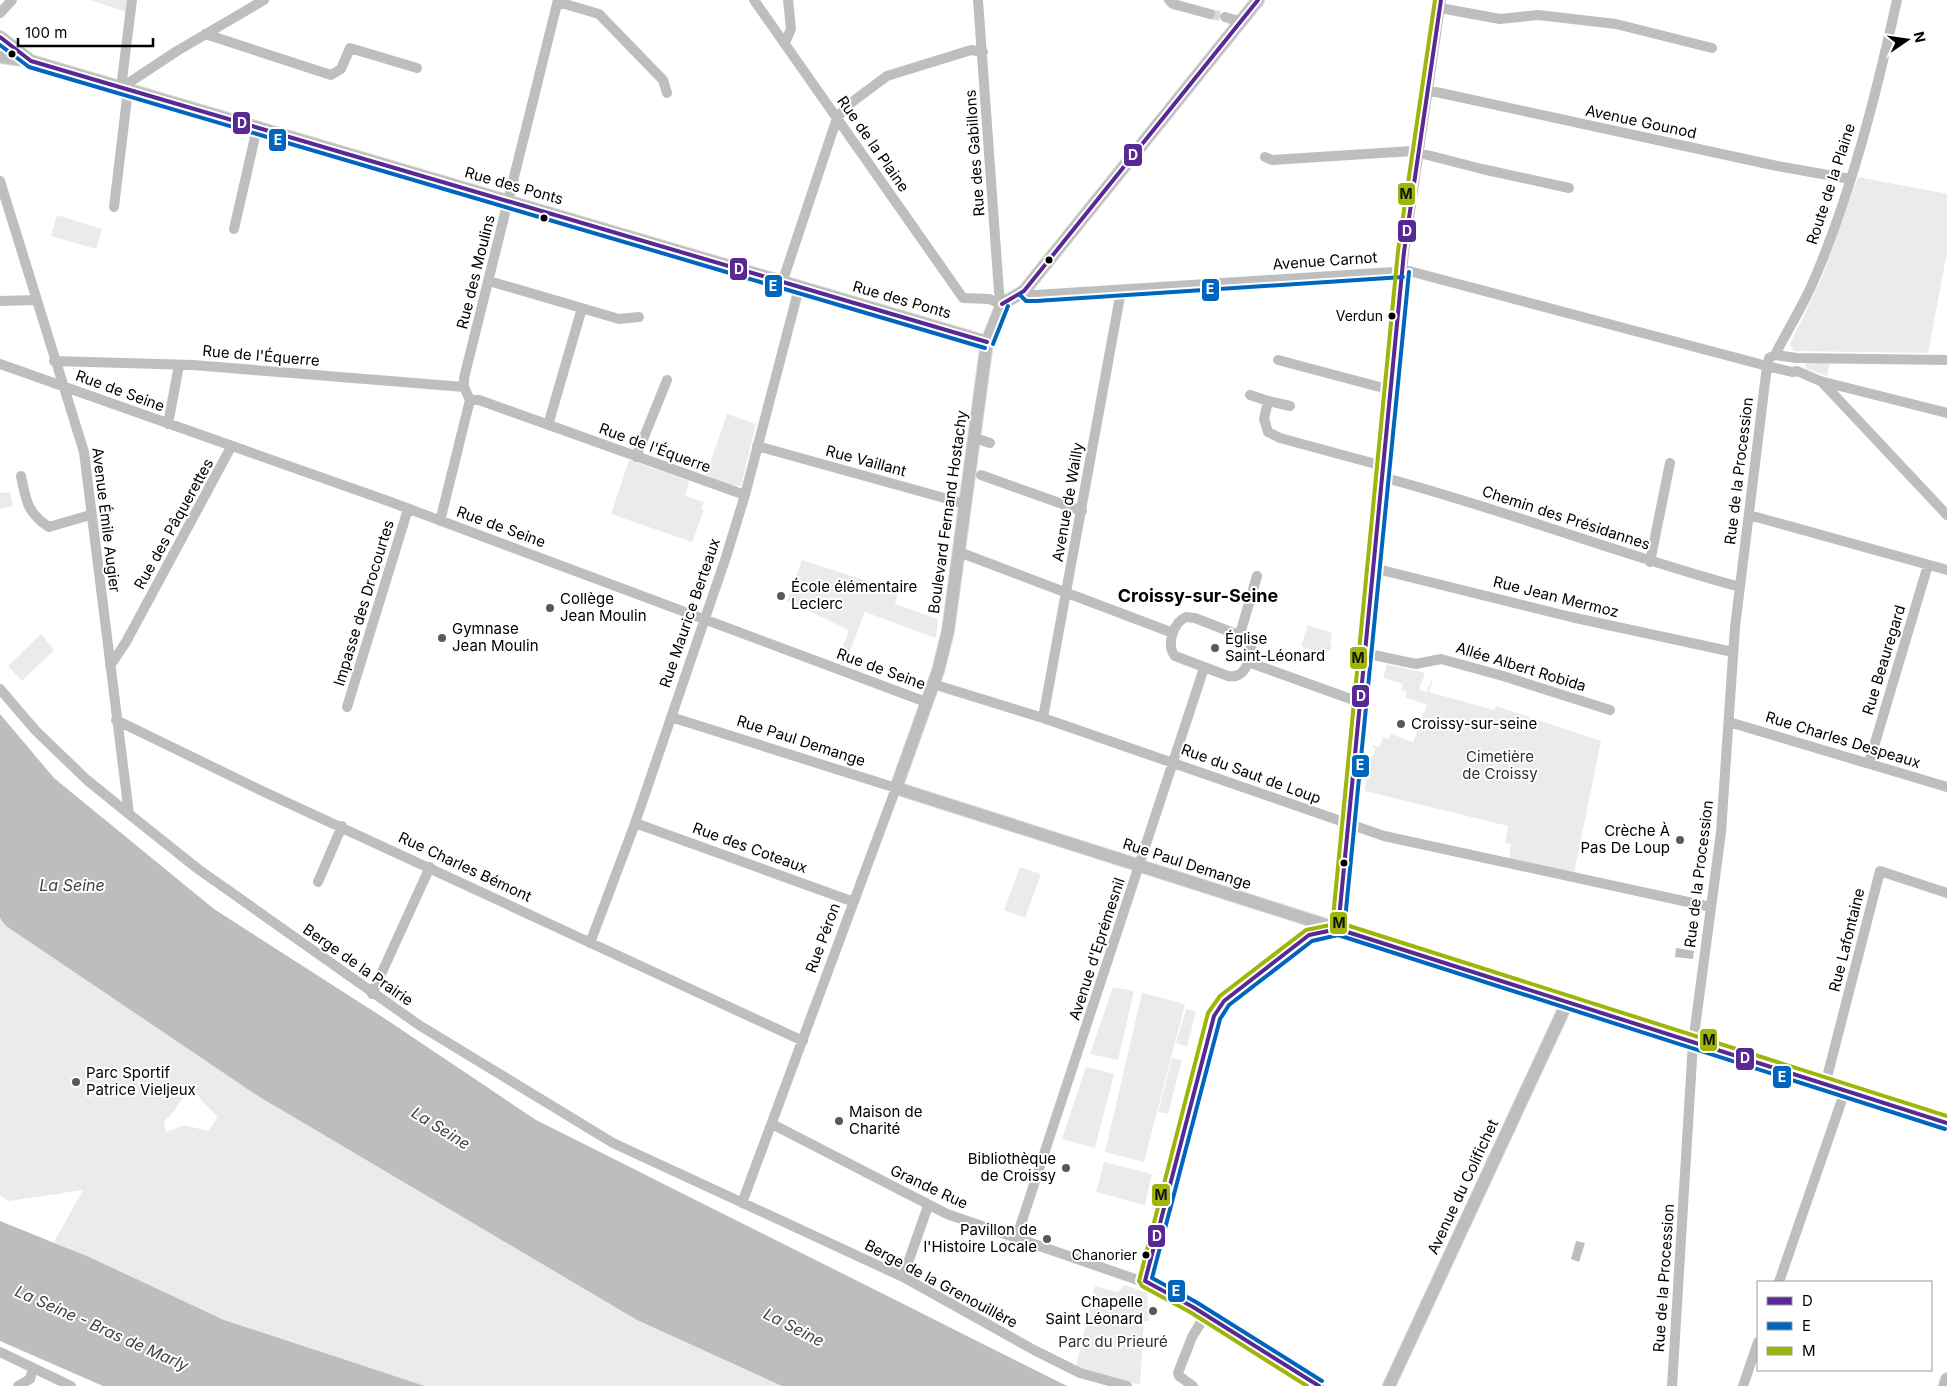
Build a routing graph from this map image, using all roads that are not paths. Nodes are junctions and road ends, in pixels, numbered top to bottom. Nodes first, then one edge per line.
1 (12, 0) edge
2 (132, 0) edge
3 (264, 0) edge
4 (754, 0) edge
5 (788, 0) edge
6 (978, 0) edge
7 (1169, 0) edge
8 (1258, 0) edge
9 (1898, 0) edge
10 (558, 1) edge
11 (1441, 4) edge
12 (0, 13) edge
13 (1210, 14) tunnel mouth
14 (1225, 18) tunnel mouth
15 (1241, 22) junction
16 (205, 34) junction
17 (0, 37) edge
18 (785, 43) junction
19 (1712, 48) dead end
20 (983, 52) junction
21 (0, 57) edge
22 (31, 61) junction
23 (417, 68) dead end
24 (125, 89) junction
25 (1427, 90) junction
26 (666, 93) dead end
27 (837, 118) junction
28 (257, 128) junction
29 (1417, 152) junction
30 (1265, 157) dead end
31 (1850, 179) junction
32 (0, 181) edge
33 (1569, 188) dead end
34 (508, 202) junction
35 (114, 207) dead end
36 (234, 229) dead end
37 (1403, 271) junction
38 (489, 281) junction
39 (782, 282) junction
40 (799, 288) junction
41 (1121, 290) junction
42 (1024, 291) junction
43 (35, 300) junction
44 (0, 301) edge
45 (1002, 304) junction
46 (582, 308) junction
47 (639, 317) dead end
48 (988, 342) junction
49 (1775, 354) junction
50 (1797, 358) junction
51 (1278, 360) dead end
52 (1947, 360) edge
53 (54, 361) junction
54 (0, 364) edge
55 (179, 365) junction
56 (1767, 366) junction
57 (1798, 371) junction
58 (667, 380) dead end
59 (1820, 381) junction
60 (64, 387) junction
61 (464, 387) junction
62 (1391, 390) junction
63 (1250, 395) dead end
64 (470, 400) junction
65 (1268, 401) junction
66 (1290, 406) dead end
67 (1947, 413) edge
68 (168, 424) junction
69 (548, 425) junction
70 (975, 438) junction
71 (990, 443) dead end
72 (758, 446) junction
73 (231, 447) junction
74 (636, 457) junction
75 (1670, 463) dead end
76 (1383, 472) junction
77 (981, 475) dead end
78 (21, 476) dead end
79 (745, 495) junction
80 (966, 504) junction
81 (408, 509) junction
82 (1082, 511) junction
83 (90, 515) junction
84 (1749, 515) junction
85 (1947, 515) edge
86 (440, 521) junction
87 (959, 552) junction
88 (1650, 562) junction
89 (1928, 565) junction
90 (1250, 568) dead end
91 (1374, 568) junction
92 (1947, 570) edge
93 (1740, 587) junction
94 (1068, 592) junction
95 (705, 619) junction
96 (1173, 633) junction
97 (1240, 634) junction
98 (1733, 652) junction
99 (1364, 653) junction
100 (1248, 662) junction
101 (110, 666) junction
102 (1204, 668) junction
103 (933, 684) junction
104 (0, 689) edge
105 (926, 702) junction
106 (1359, 702) junction
107 (347, 706) dead end
108 (1610, 710) dead end
109 (671, 717) junction
110 (1043, 718) junction
111 (116, 720) junction
112 (1729, 722) junction
113 (1173, 762) junction
114 (1869, 763) junction
115 (1947, 787) edge
116 (896, 788) junction
117 (129, 814) junction
118 (635, 823) junction
119 (1350, 825) junction
120 (342, 826) junction
121 (1140, 866) junction
122 (430, 867) junction
123 (318, 882) dead end
124 (1947, 893) edge
125 (854, 902) junction
126 (1711, 908) junction
127 (1338, 929) junction
128 (590, 942) junction
129 (372, 994) junction
130 (1567, 1003) junction
131 (802, 1041) junction
132 (1693, 1043) junction
133 (1825, 1084) junction
134 (1845, 1091) junction
135 (772, 1124) junction
136 (1947, 1124) edge
137 (742, 1203) junction
138 (928, 1206) junction
139 (1016, 1239) junction
140 (903, 1277) junction
141 (1779, 1281) edge
142 (1145, 1282) junction
143 (1205, 1316) junction
144 (1757, 1345) edge
145 (0, 1352) edge
146 (34, 1368) junction
147 (1947, 1379) edge
148 (18, 1386) edge
149 (71, 1386) edge
150 (1127, 1386) edge
151 (1193, 1386) edge
152 (1319, 1386) edge
153 (1390, 1386) edge
154 (1672, 1386) edge
155 (1743, 1386) edge
156 (1945, 1386) edge

1 - 12 street
2 - 24 street
3 - 16 street
4 - 18 street, Rue de la Plaine
5 - 18 street
6 - 20 street, Rue des Gabillons
7 - 13 street
8 - 15 main road
9 - 31 street, Route de la Plaine
10 - 26 street
10 - 34 street, Rue des Moulins
11 - 19 street
11 - 25 street
14 - 15 street
15 - 42 main road
16 - 23 street
16 - 24 street
17 - 22 main road, Rue des Ponts
18 - 27 street, Rue de la Plaine
20 - 27 street
20 - 45 street, Rue des Gabillons
21 - 22 main road, Rue des Ponts
22 - 24 main road, Rue des Ponts
24 - 28 main road, Rue des Ponts
24 - 35 street
25 - 29 street
25 - 31 street, Avenue Gounod
27 - 39 street
27 - 45 street, Rue de la Plaine
28 - 34 main road, Rue des Ponts
28 - 36 street
29 - 30 street
29 - 33 street
29 - 37 street
31 - 49 street, Route de la Plaine
32 - 43 street, Avenue Émile Augier
34 - 38 street, Rue des Moulins
34 - 39 main road, Rue des Ponts
37 - 41 street, Avenue Carnot
37 - 56 street, Avenue Carnot
37 - 62 street
38 - 46 street
38 - 61 street, Rue des Moulins
39 - 40 main road, Rue des Ponts
40 - 48 main road, Rue des Ponts
40 - 72 street, Rue Maurice Berteaux
41 - 42 street, Avenue Carnot
41 - 82 street, Avenue de Wailly
42 - 45 main road
43 - 44 street
43 - 53 street, Avenue Émile Augier
45 - 48 main road, Boulevard Fernand Hostachy
46 - 47 street
46 - 69 street
48 - 70 main road, Boulevard Fernand Hostachy
49 - 50 street
49 - 56 street, Route de la Plaine
50 - 52 street
50 - 57 street
51 - 62 street
53 - 55 street, Rue de l'Équerre
53 - 60 street, Avenue Émile Augier
54 - 60 street, Rue de Seine
55 - 61 street, Rue de l'Équerre
55 - 68 street
56 - 57 street, Avenue Carnot
56 - 84 street, Rue de la Procession
57 - 59 street, Avenue Carnot
58 - 74 street
59 - 67 street
59 - 85 street
60 - 68 street, Rue de Seine
60 - 83 street, Avenue Émile Augier
61 - 64 street
62 - 76 street
63 - 65 street
64 - 69 street, Rue de l'Équerre
64 - 86 street
65 - 66 street
65 - 76 street, Chemin des Présidannes
68 - 73 street, Rue de Seine
69 - 74 street, Rue de l'Équerre
70 - 71 street
70 - 80 main road, Boulevard Fernand Hostachy
72 - 79 street, Rue Maurice Berteaux
72 - 80 street, Rue Vaillant
73 - 81 street, Rue de Seine
73 - 101 street, Rue des Pâquerettes
74 - 79 street, Rue de l'Équerre
75 - 88 street
76 - 88 street, Chemin des Présidannes
76 - 91 street
77 - 82 street
78 - 83 street
79 - 95 street, Rue Maurice Berteaux
80 - 87 main road, Boulevard Fernand Hostachy
81 - 86 street, Rue de Seine
81 - 107 street, Impasse des Drocourtes
82 - 94 street, Avenue de Wailly
83 - 101 street, Avenue Émile Augier
84 - 89 street
84 - 93 street, Rue de la Procession
86 - 95 street, Rue de Seine
87 - 94 street
87 - 103 main road, Boulevard Fernand Hostachy
88 - 93 street, Chemin des Présidannes
89 - 92 street
89 - 114 street, Rue Beauregard
90 - 97 street
91 - 98 street, Rue Jean Mermoz
91 - 99 street
93 - 98 street, Rue de la Procession
94 - 96 street
94 - 110 street, Avenue de Wailly
95 - 105 street, Rue de Seine
95 - 109 street, Rue Maurice Berteaux
96 - 97 street
96 - 102 street
97 - 100 street
98 - 112 street, Rue de la Procession
99 - 106 street
99 - 108 street, Allée Albert Robida
100 - 102 street
100 - 106 street
101 - 111 street, Avenue Émile Augier
102 - 113 street, Avenue d'Eprémesnil
103 - 105 main road, Rue Péron
103 - 110 street, Rue du Saut de Loup
104 - 117 street, Berge de la Prairie
105 - 116 main road, Rue Péron
106 - 119 street
109 - 116 street, Rue Paul Demange
109 - 118 street, Rue Maurice Berteaux
110 - 113 street, Rue du Saut de Loup
111 - 117 street, Avenue Émile Augier
111 - 120 street, Rue Charles Bémont
112 - 114 street, Rue Charles Despeaux
112 - 126 street, Rue de la Procession
113 - 119 street, Rue du Saut de Loup
113 - 121 street, Avenue d'Eprémesnil
114 - 115 street, Rue Charles Despeaux
116 - 121 main road, Rue Paul Demange
116 - 125 street, Rue Péron
117 - 129 street, Berge de la Prairie
118 - 125 street, Rue des Coteaux
118 - 128 street, Rue Maurice Berteaux
119 - 126 street, Rue du Saut de Loup
119 - 127 street
120 - 122 street, Rue Charles Bémont
120 - 123 street
121 - 127 main road, Rue Paul Demange
121 - 139 street, Avenue d'Eprémesnil
122 - 128 street, Rue Charles Bémont
122 - 129 street
124 - 133 street, Rue Lafontaine
125 - 131 street, Rue Péron
126 - 132 street, Rue de la Procession
127 - 130 main road, Rue Paul Demange
127 - 142 street
128 - 131 street, Rue Charles Bémont
129 - 137 street, Berge de la Prairie
130 - 132 main road, Rue Paul Demange
130 - 153 main road, Avenue du Colifichet
131 - 135 street, Rue Péron
132 - 133 main road, Rue Paul Demange
132 - 154 street, Rue de la Procession
133 - 134 main road, Rue Paul Demange
134 - 136 main road, Rue Paul Demange
134 - 141 street
135 - 137 street, Rue Péron
135 - 138 street, Grande Rue
137 - 140 street, Berge de la Grenouillère
138 - 139 street, Grande Rue
138 - 140 street
139 - 142 street, Grande Rue
140 - 150 street, Berge de la Grenouillère
142 - 143 street, Grande Rue
143 - 151 street
143 - 152 street, Grande Rue
144 - 155 street
145 - 146 street
146 - 148 street
146 - 149 street
147 - 156 main road

